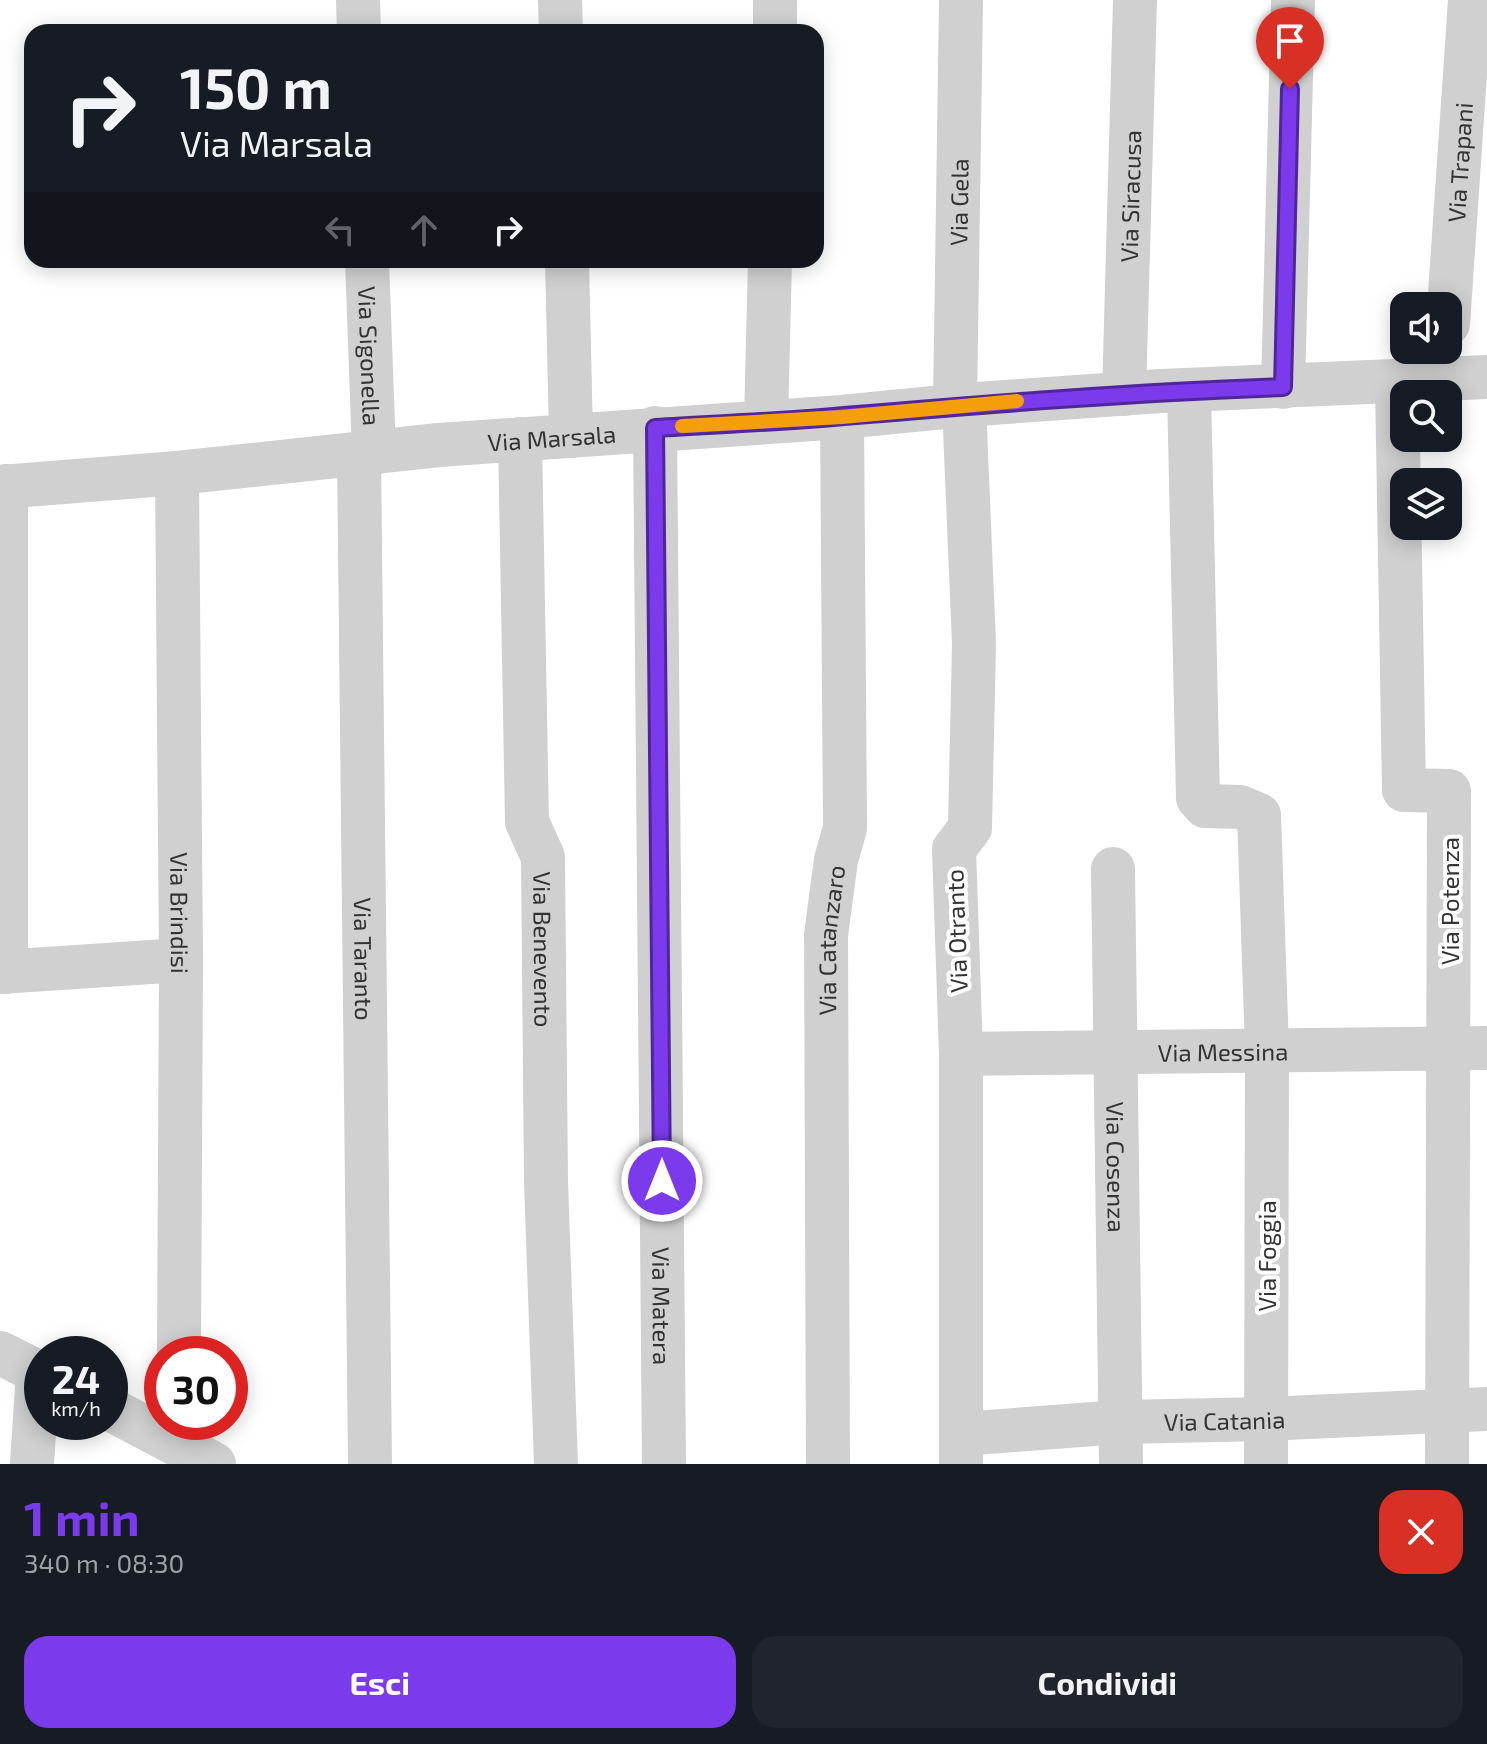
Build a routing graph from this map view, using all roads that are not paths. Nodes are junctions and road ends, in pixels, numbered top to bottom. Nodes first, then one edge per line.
1 (358, 0) edge
2 (560, 0) edge
3 (775, 0) edge
4 (961, 0) edge
5 (1135, 0) edge
6 (1293, 0) edge
7 (1470, 0) edge
8 (359, 24) edge
9 (561, 24) edge
10 (775, 24) edge
11 (367, 268) edge
12 (567, 268) edge
13 (770, 268) edge
14 (1450, 292) edge
15 (1445, 365) edge
16 (1487, 377) edge
17 (1405, 380) edge
18 (1390, 383) edge
19 (1283, 387) junction
20 (1189, 391) junction
21 (1124, 394) junction
22 (959, 405) junction
23 (842, 417) junction
24 (766, 421) junction
25 (655, 428) junction
26 (571, 436) junction
27 (520, 439) junction
28 (1398, 452) edge
29 (366, 454) junction
30 (177, 473) junction
31 (3, 487) edge
32 (1113, 869) dead end
33 (181, 960) junction
34 (3, 972) edge
35 (1468, 1048) edge
36 (1267, 1049) junction
37 (1116, 1050) junction
38 (961, 1054) junction
39 (179, 1336) edge
40 (0, 1353) edge
41 (24, 1365) edge
42 (1467, 1409) edge
43 (128, 1417) edge
44 (1266, 1419) junction
45 (34, 1440) edge
46 (1121, 1443) edge
47 (191, 1444) edge
48 (961, 1449) edge
49 (32, 1464) edge
50 (370, 1464) edge
51 (556, 1464) edge
52 (664, 1464) edge
53 (828, 1464) edge
54 (1266, 1464) edge
55 (1447, 1464) edge

1 - 8 street
2 - 9 street
3 - 10 street
4 - 22 street, Via Gela
5 - 21 street, Via Siracusa
6 - 19 street
7 - 14 street, Via Trapani
11 - 29 street, Via Sigonella
12 - 26 street
13 - 24 street
15 - 16 street, Via Marsala
15 - 17 street, Via Marsala
18 - 19 street, Via Marsala
19 - 20 street, Via Marsala
20 - 21 street, Via Marsala
20 - 36 street, Via Foggia
21 - 22 street, Via Marsala
22 - 23 street, Via Marsala
22 - 38 street, Via Otranto
23 - 24 street, Via Marsala
23 - 53 street, Via Catanzaro
24 - 25 street, Via Marsala
25 - 26 street, Via Marsala
25 - 52 street, Via Matera
26 - 27 street, Via Marsala
27 - 29 street, Via Marsala
27 - 51 street, Via Benevento
28 - 35 street, Via Potenza
29 - 30 street, Via Marsala
29 - 50 street, Via Taranto
30 - 31 street, Via Marsala
30 - 33 street, Via Brindisi
31 - 34 street
32 - 37 street, Via Cosenza
33 - 34 street
33 - 39 street, Via Brindisi
35 - 36 street, Via Messina
35 - 42 street, Via Potenza
36 - 37 street, Via Messina
36 - 44 street, Via Foggia
37 - 38 street, Via Messina
37 - 46 street, Via Cosenza
38 - 48 street, Via Otranto
40 - 41 street
42 - 44 street, Via Catania
42 - 55 street, Via Potenza
43 - 47 street
44 - 46 street, Via Catania
44 - 54 street, Via Foggia
45 - 49 street
46 - 48 street, Via Catania

